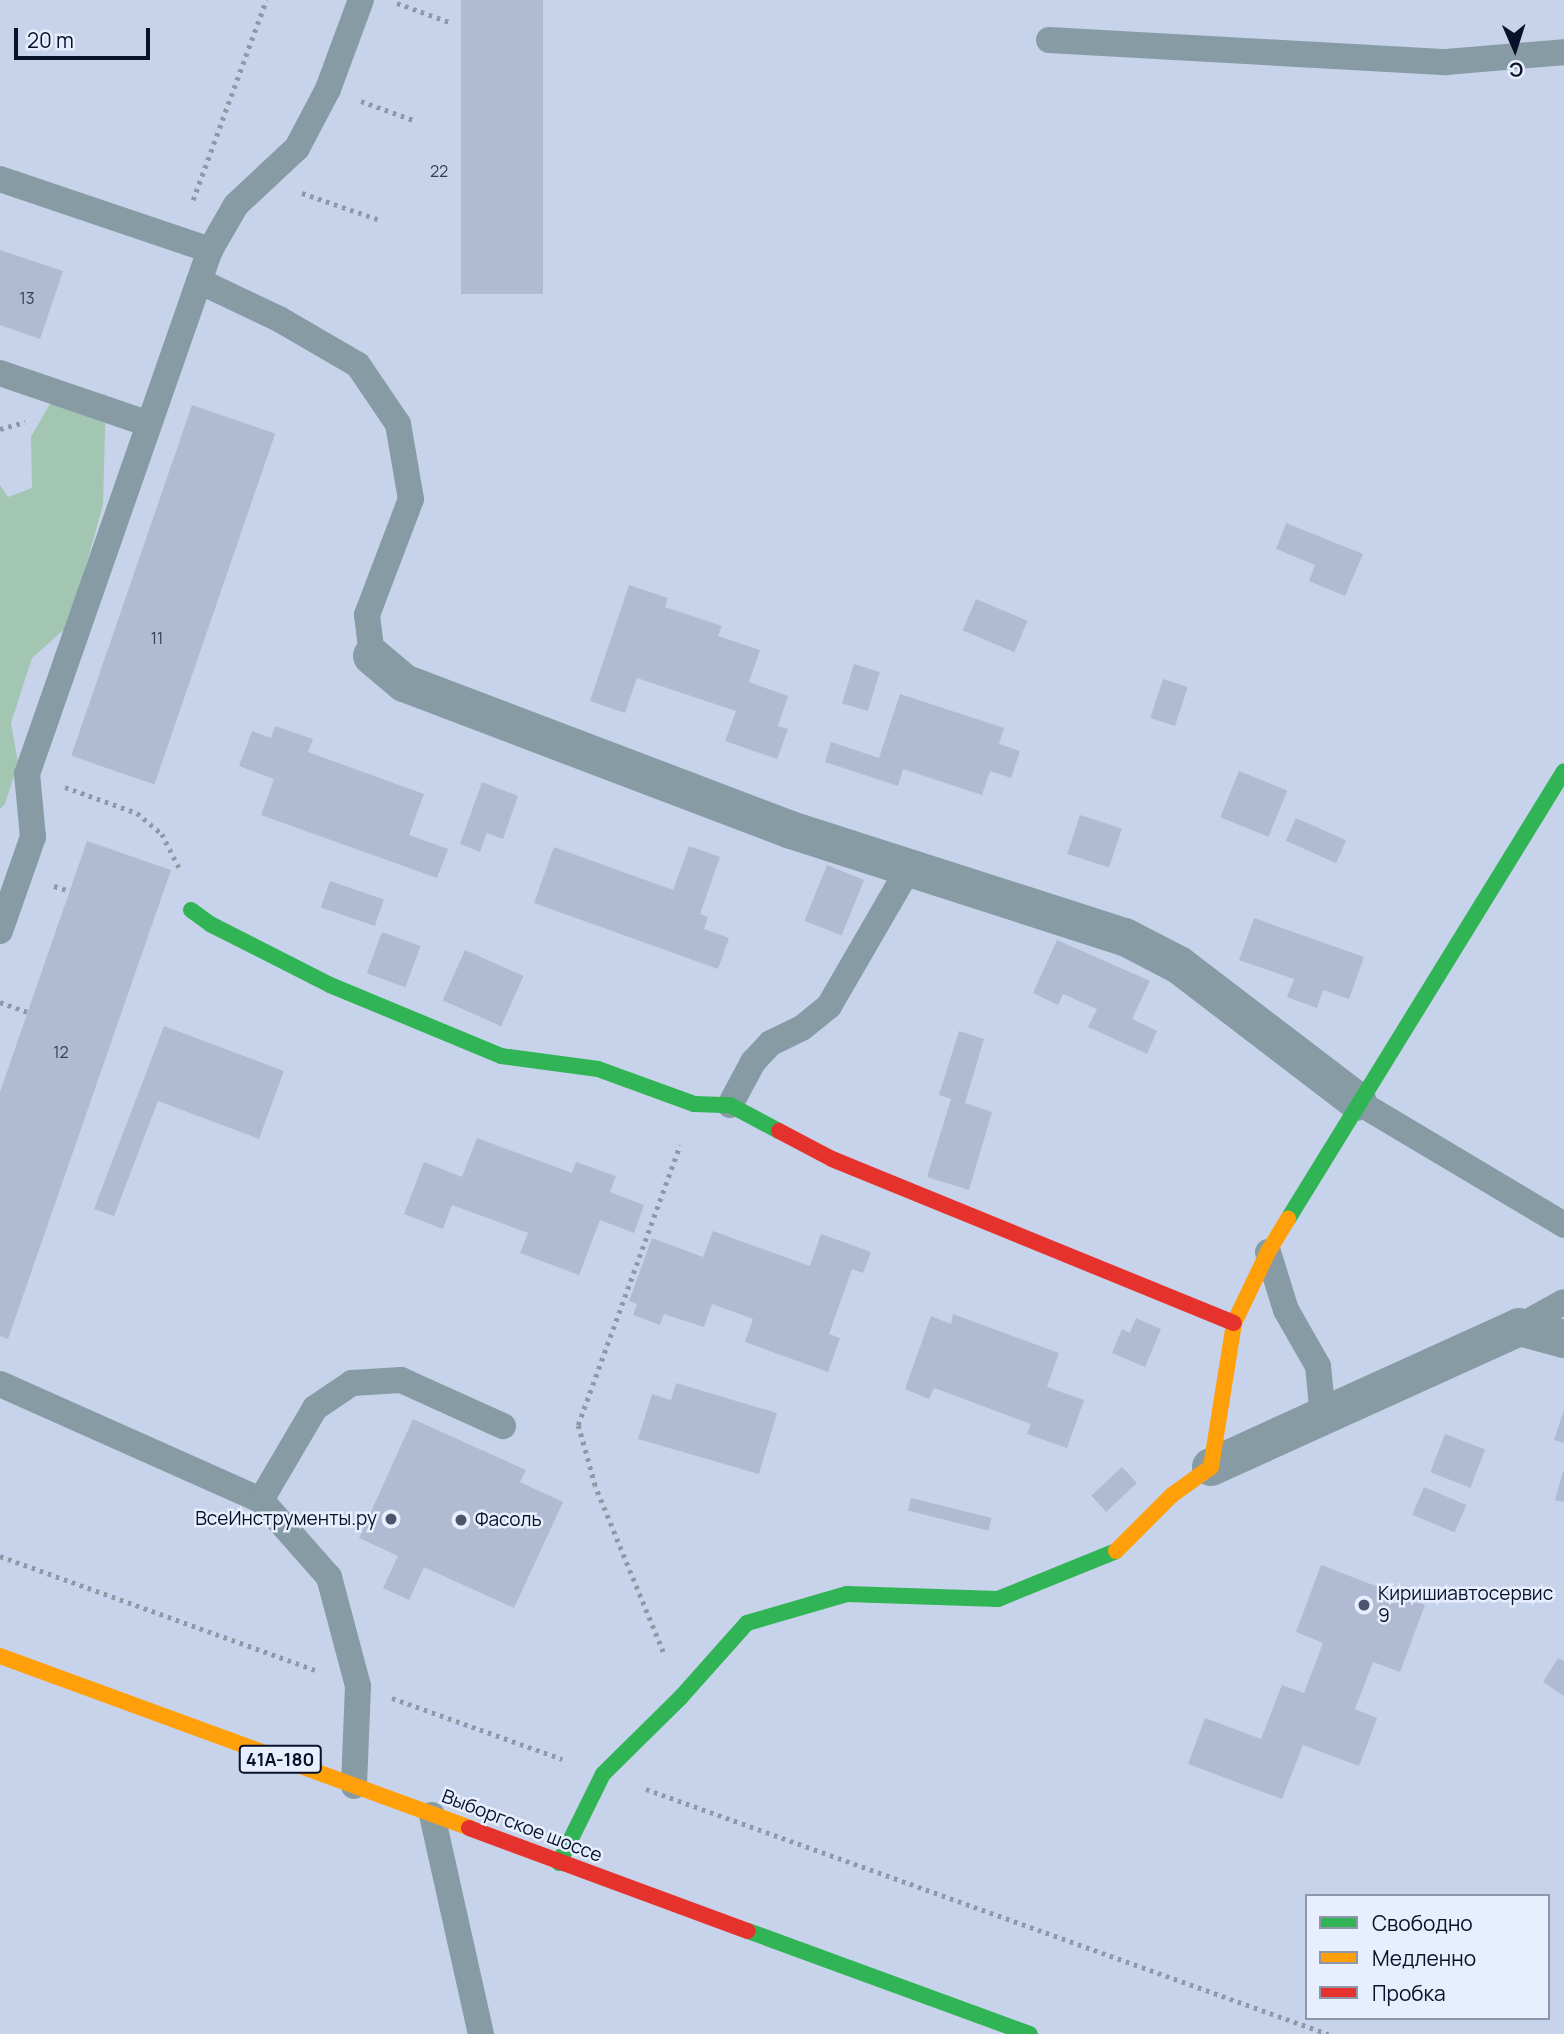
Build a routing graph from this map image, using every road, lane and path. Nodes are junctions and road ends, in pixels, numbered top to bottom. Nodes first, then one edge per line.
1 (266, 0) edge
2 (361, 0) edge
3 (390, 0) edge
4 (452, 23) dead end
5 (1049, 40) dead end
6 (1564, 52) edge
7 (328, 89) junction
8 (416, 121) dead end
9 (0, 179) edge
10 (265, 179) junction
11 (380, 220) dead end
12 (178, 239) junction
13 (210, 250) junction
14 (199, 281) junction
15 (0, 373) edge
16 (149, 424) junction
17 (372, 656) joint
18 (1564, 771) edge
19 (27, 774) junction
20 (909, 868) junction
21 (48, 884) dead end
22 (70, 891) dead end
23 (191, 910) joint
24 (0, 932) edge
25 (0, 1002) edge
26 (28, 1012) dead end
27 (1358, 1102) junction
28 (694, 1104) junction
29 (730, 1105) junction
30 (1564, 1225) edge
31 (1268, 1252) junction
32 (1564, 1302) edge
33 (1234, 1323) junction
34 (1519, 1326) junction
35 (1564, 1339) edge
36 (0, 1384) edge
37 (1323, 1416) junction
38 (503, 1426) dead end
39 (1211, 1467) junction
40 (261, 1500) junction
41 (0, 1556) edge
42 (0, 1656) edge
43 (358, 1686) junction
44 (681, 1697) junction
45 (603, 1774) junction
46 (354, 1786) junction
47 (432, 1815) junction
48 (559, 1863) junction
49 (481, 2034) edge
50 (1030, 2034) edge
51 (1328, 2034) edge

1 - 12 path
2 - 7 lane
3 - 4 path
5 - 6 lane
7 - 8 path
7 - 10 lane
9 - 12 lane
10 - 11 path
10 - 13 lane
12 - 13 lane
13 - 14 lane
14 - 16 lane
14 - 17 lane
15 - 16 lane
16 - 19 lane
17 - 20 street
18 - 27 street
19 - 23 path
19 - 24 lane
20 - 27 street
20 - 29 lane
21 - 22 path
23 - 28 street
25 - 26 path
27 - 30 lane
27 - 31 street
28 - 29 street
28 - 44 path
29 - 33 street
31 - 33 street
31 - 37 lane
32 - 34 lane
33 - 39 street
34 - 35 street
34 - 37 street
36 - 40 lane
37 - 39 street
38 - 40 lane
39 - 44 street
40 - 43 lane
41 - 43 path
42 - 46 street, Выборгское шоссе / 41А-180
43 - 45 path
43 - 46 lane
44 - 45 street
45 - 48 street
45 - 51 path
46 - 47 street, Выборгское шоссе / 41А-180
47 - 48 street, Выборгское шоссе / 41А-180
47 - 49 lane
48 - 50 street, Выборгское шоссе / 41А-180

